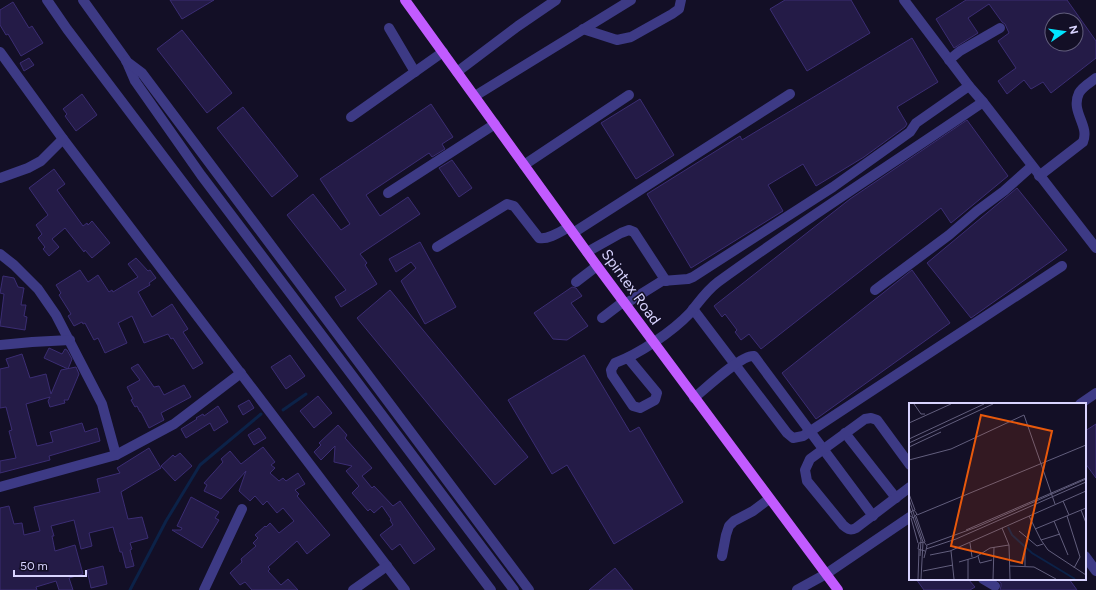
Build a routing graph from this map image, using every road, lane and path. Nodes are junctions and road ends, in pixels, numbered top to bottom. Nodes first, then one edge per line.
1 (47, 0) edge
2 (84, 0) edge
3 (405, 0) edge
4 (556, 0) edge
5 (631, 0) edge
6 (681, 0) edge
7 (904, 0) edge
8 (389, 28) dead end
9 (1000, 28) dead end
10 (583, 29) junction
11 (0, 52) edge
12 (443, 52) junction
13 (126, 60) junction
14 (950, 60) junction
15 (416, 72) junction
16 (458, 72) junction
17 (1096, 78) edge
18 (969, 86) junction
19 (790, 94) dead end
20 (629, 95) dead end
21 (475, 96) junction
22 (983, 102) junction
23 (351, 117) dead end
24 (495, 124) junction
25 (63, 139) junction
26 (524, 165) junction
27 (1032, 166) junction
28 (1040, 176) junction
29 (0, 178) edge
30 (388, 193) dead end
31 (571, 230) junction
32 (437, 246) dead end
33 (1096, 248) edge
34 (587, 252) junction
35 (0, 254) edge
36 (597, 266) junction
37 (1062, 266) dead end
38 (666, 281) junction
39 (576, 282) dead end
40 (874, 290) dead end
41 (624, 303) junction
42 (693, 309) junction
43 (602, 318) dead end
44 (70, 340) junction
45 (653, 342) junction
46 (0, 345) edge
47 (628, 358) junction
48 (735, 364) junction
49 (241, 373) junction
50 (1096, 393) edge
51 (694, 398) junction
52 (1081, 403) edge
53 (810, 431) junction
54 (846, 433) junction
55 (823, 449) junction
56 (116, 455) junction
57 (909, 464) edge
58 (0, 487) edge
59 (909, 488) edge
60 (896, 498) junction
61 (770, 499) junction
62 (242, 508) dead end
63 (873, 516) junction
64 (909, 518) edge
65 (722, 556) dead end
66 (1086, 557) edge
67 (387, 566) junction
68 (1096, 571) edge
69 (826, 574) junction
70 (985, 580) edge
71 (995, 586) dead end
72 (204, 590) edge
73 (353, 590) edge
74 (405, 590) edge
75 (490, 590) edge
76 (514, 590) edge
77 (529, 590) edge
78 (796, 590) edge
79 (838, 590) edge

1 - 75 street
2 - 13 street
3 - 12 main road, Spintex Road
4 - 16 street
5 - 10 street
6 - 10 street
7 - 14 street
8 - 15 street
9 - 14 street
10 - 21 street
11 - 25 street
12 - 15 street
12 - 16 main road, Spintex Road
13 - 76 street
13 - 77 street
14 - 18 street
15 - 23 street
16 - 21 main road, Spintex Road
17 - 28 street
18 - 22 street
18 - 38 street
19 - 31 street
20 - 26 street
21 - 24 main road, Spintex Road
22 - 27 street
22 - 42 street
24 - 26 main road, Spintex Road
24 - 30 street
25 - 29 street
25 - 49 street
26 - 31 main road, Spintex Road
27 - 28 street
27 - 40 street
28 - 33 street
31 - 32 street
31 - 34 main road, Spintex Road
34 - 36 main road, Spintex Road
34 - 38 street
35 - 44 street
36 - 39 street
36 - 41 main road, Spintex Road
37 - 53 street
38 - 41 street
41 - 43 street
41 - 45 main road, Spintex Road
42 - 45 street
42 - 48 street
44 - 46 street
44 - 56 street
45 - 47 street
45 - 51 main road, Spintex Road
47 - 47 street
48 - 51 street
48 - 53 street
48 - 53 street
49 - 56 street
49 - 67 street
50 - 52 street
51 - 61 main road, Spintex Road
53 - 55 street
54 - 55 street
54 - 57 street
54 - 60 street
55 - 63 street
55 - 63 street
56 - 58 street
59 - 60 street
60 - 63 street
61 - 65 street
61 - 69 main road, Spintex Road
62 - 72 street
64 - 69 street
66 - 68 street
67 - 73 street
67 - 74 street
69 - 78 street
69 - 79 main road, Spintex Road
70 - 71 street

